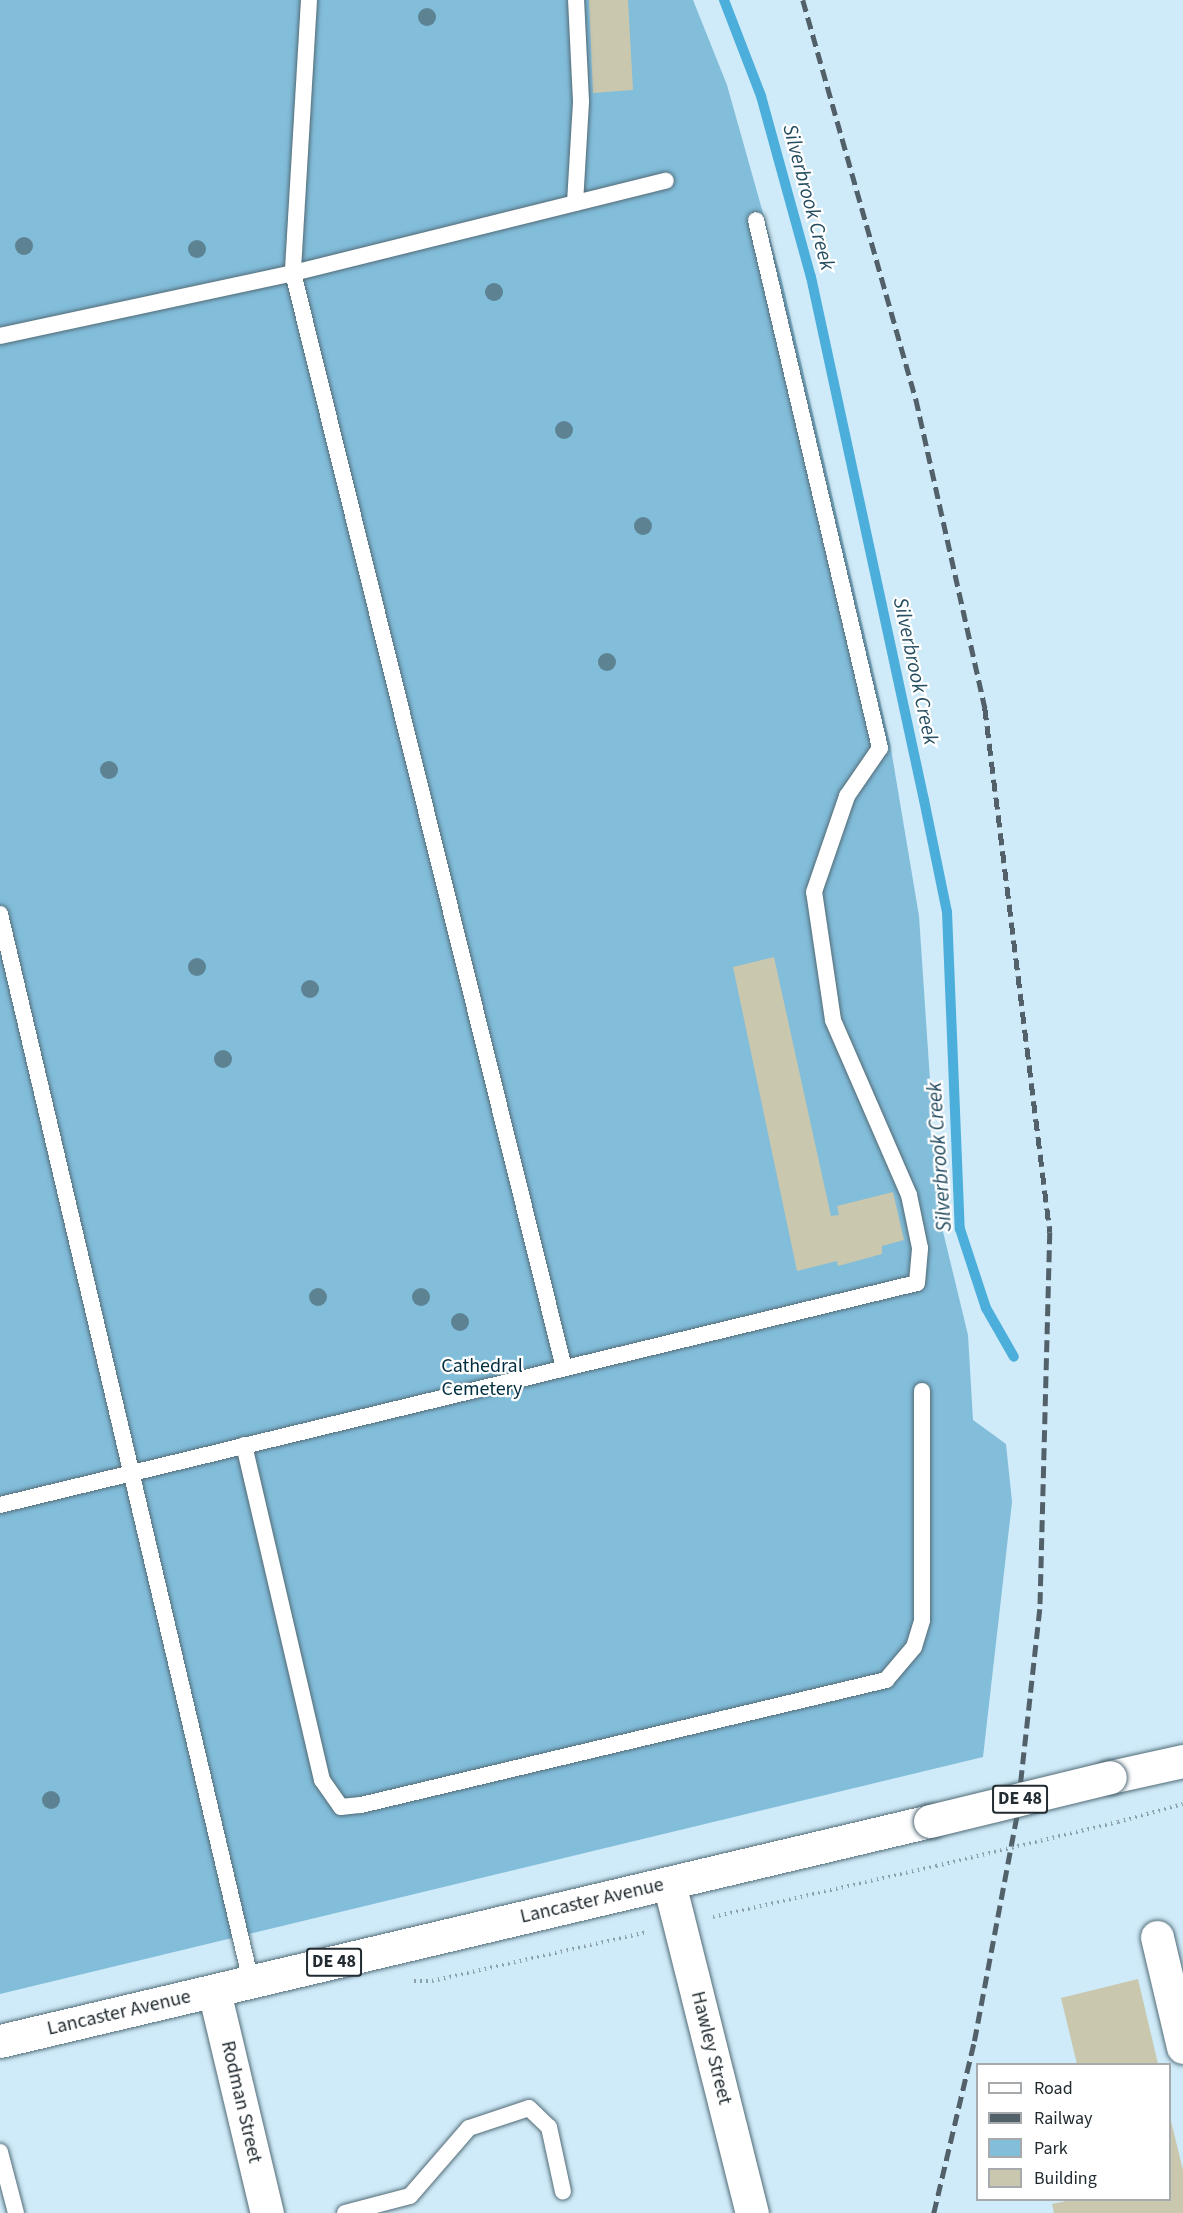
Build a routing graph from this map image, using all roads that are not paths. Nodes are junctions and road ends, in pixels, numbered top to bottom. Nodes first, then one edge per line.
1 (309, 0) edge
2 (576, 0) edge
3 (666, 181) dead end
4 (575, 203) junction
5 (756, 220) dead end
6 (293, 273) junction
7 (0, 336) edge
8 (0, 914) edge
9 (564, 1368) junction
10 (922, 1391) dead end
11 (244, 1445) junction
12 (131, 1473) junction
13 (0, 1505) edge
14 (1183, 1761) edge
15 (669, 1883) junction
16 (1157, 1937) dead end
17 (251, 1982) junction
18 (1176, 1988) edge
19 (214, 1991) junction
20 (0, 2041) edge
21 (1183, 2047) edge
22 (0, 2152) edge
23 (563, 2192) dead end
24 (16, 2213) edge
25 (266, 2213) edge
26 (345, 2213) edge
27 (752, 2213) edge

1 - 6 lane
2 - 4 lane
3 - 4 lane
4 - 6 lane
5 - 9 lane
6 - 7 lane
6 - 9 lane
8 - 12 lane
9 - 11 lane
10 - 11 lane
11 - 12 lane
12 - 13 lane
12 - 17 lane
14 - 15 main road, Lancaster Avenue / DE 48, bridge
15 - 17 main road, Lancaster Avenue / DE 48
15 - 27 main road, Hawley Street
16 - 18 main road
17 - 19 main road, Lancaster Avenue / DE 48
18 - 21 main road
19 - 20 main road, Lancaster Avenue / DE 48
19 - 25 main road, Rodman Street
22 - 24 lane
23 - 26 lane

